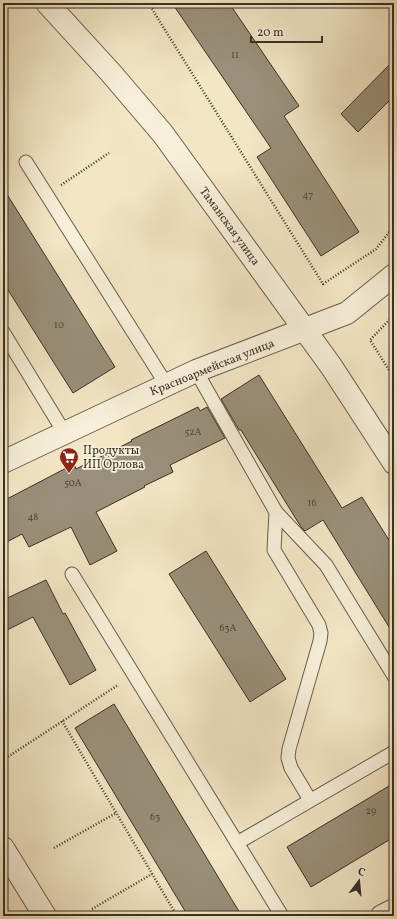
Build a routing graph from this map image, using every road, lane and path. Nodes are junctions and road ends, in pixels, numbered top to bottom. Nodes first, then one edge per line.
1 (47, 3) edge
2 (145, 3) edge
3 (109, 153) dead end
4 (26, 162) dead end
5 (47, 195) junction
6 (394, 226) edge
7 (394, 275) edge
8 (394, 315) edge
9 (304, 329) junction
10 (3, 332) edge
11 (196, 371) junction
12 (394, 378) edge
13 (166, 384) junction
14 (64, 432) junction
15 (3, 462) edge
16 (394, 463) edge
17 (276, 512) junction
18 (72, 574) dead end
19 (133, 675) junction
20 (394, 676) edge
21 (62, 721) junction
22 (394, 752) edge
23 (3, 760) edge
24 (310, 800) junction
25 (116, 813) junction
26 (237, 843) junction
27 (3, 848) edge
28 (54, 848) dead end
29 (152, 874) junction
30 (92, 909) dead end
31 (394, 910) edge
32 (45, 916) edge
33 (177, 916) edge
34 (282, 916) edge
35 (382, 916) edge

1 - 9 street, Таманская улица
2 - 6 path
3 - 5 path
4 - 5 lane
5 - 13 lane
7 - 9 street, Красноармейская улица
8 - 12 path
9 - 11 street, Красноармейская улица
9 - 16 street, Таманская улица
10 - 14 lane
11 - 13 street, Красноармейская улица
11 - 17 lane
13 - 14 street, Красноармейская улица
14 - 15 street, Красноармейская улица
17 - 20 lane
17 - 24 lane
18 - 19 lane
19 - 21 path
19 - 26 lane
21 - 23 path
21 - 25 path
22 - 24 lane
24 - 26 lane
25 - 28 path
25 - 29 path
26 - 34 lane
27 - 32 street
29 - 30 path
29 - 33 path
31 - 35 street

